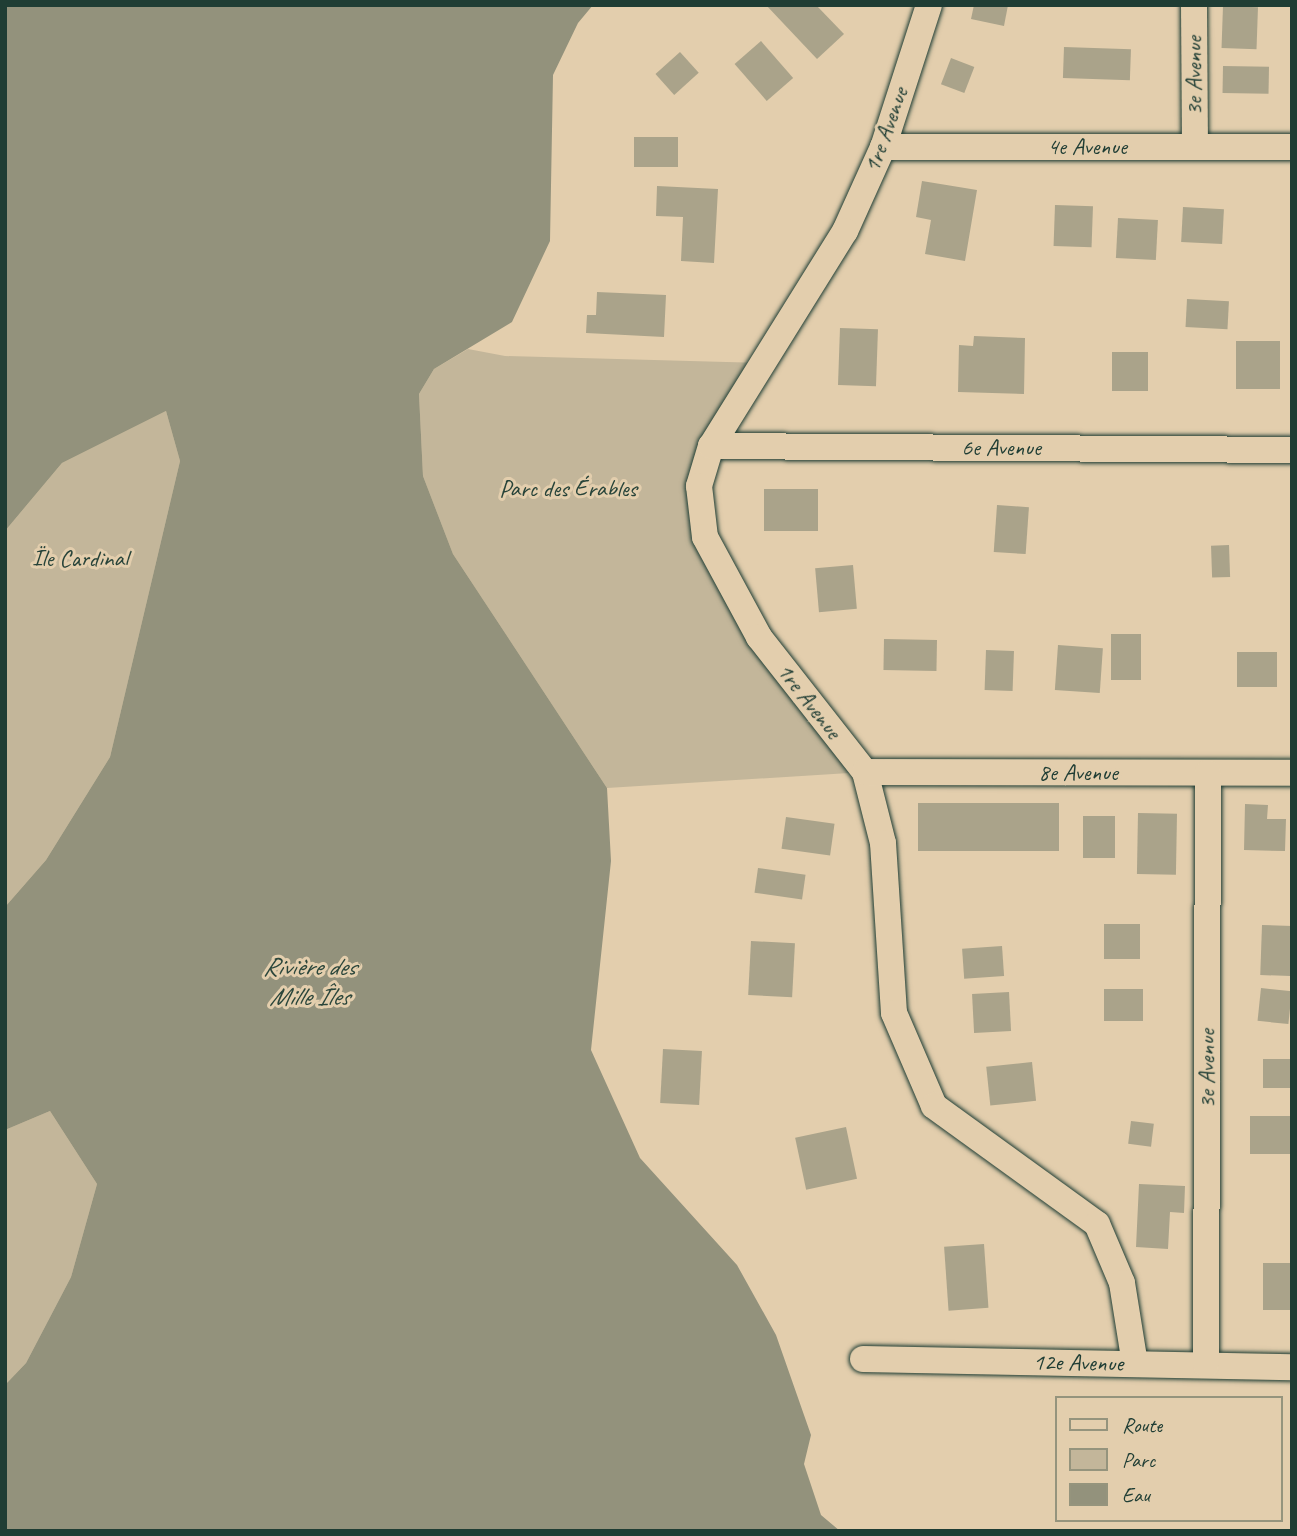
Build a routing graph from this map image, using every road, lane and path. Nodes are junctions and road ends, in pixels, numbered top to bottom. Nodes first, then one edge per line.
1 (929, 5) edge
2 (1194, 5) edge
3 (883, 147) junction
4 (1195, 147) junction
5 (1292, 147) edge
6 (711, 446) junction
7 (1292, 450) edge
8 (865, 772) junction
9 (1208, 773) junction
10 (1292, 773) edge
11 (863, 1359) dead end
12 (1135, 1364) junction
13 (1206, 1366) junction
14 (1292, 1367) edge

1 - 3 street, 1re Avenue
2 - 4 street, 3e Avenue
3 - 4 street, 4e Avenue
3 - 6 street, 1re Avenue
4 - 5 street, 4e Avenue
6 - 7 street, 6e Avenue
6 - 8 street, 1re Avenue
8 - 9 street, 8e Avenue
8 - 12 street, 1re Avenue
9 - 10 street, 8e Avenue
9 - 13 street, 3e Avenue
11 - 12 street, 12e Avenue
12 - 13 street, 12e Avenue
13 - 14 street, 12e Avenue

